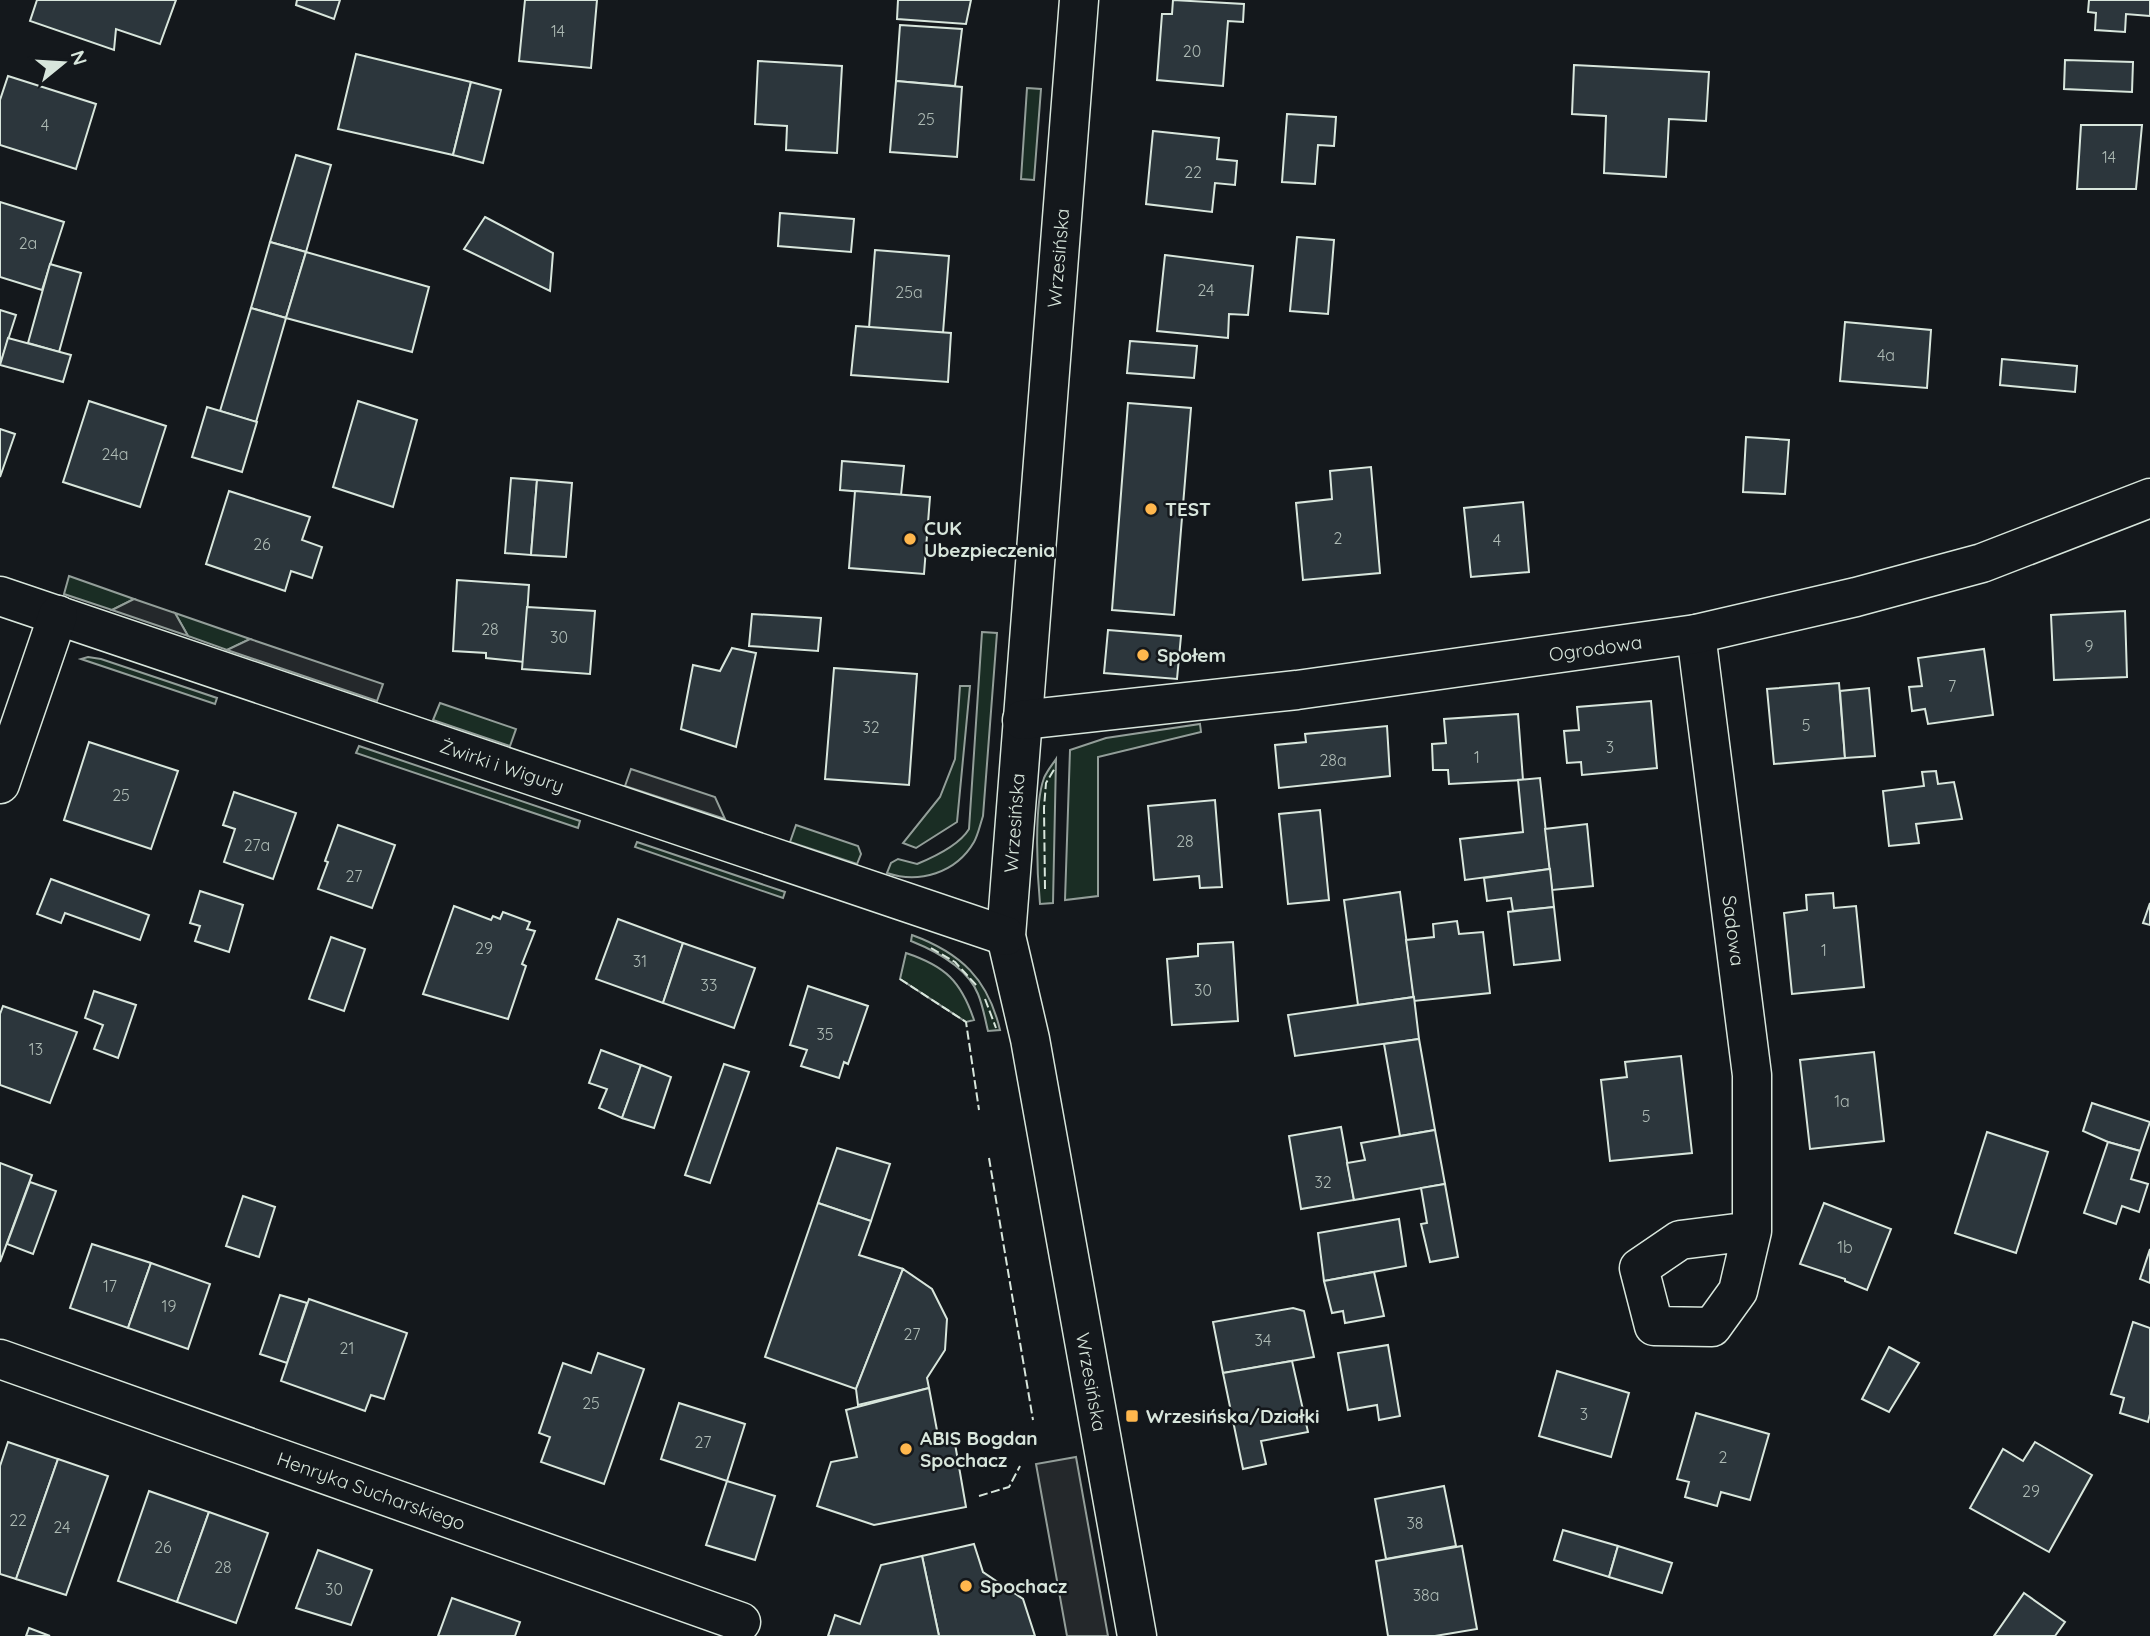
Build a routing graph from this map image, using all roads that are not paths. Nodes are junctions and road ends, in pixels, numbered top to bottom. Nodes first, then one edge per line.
1 (1079, 0) edge
2 (2150, 498) edge
3 (0, 596) edge
4 (58, 615) junction
5 (1696, 634) junction
6 (1022, 720) junction
7 (0, 783) edge
8 (1006, 936) junction
9 (1752, 1231) dead end
10 (0, 1359) edge
11 (741, 1622) dead end
12 (1137, 1636) edge

1 - 6 street, Wrzesińska
2 - 5 street, Ogrodowa
3 - 4 street, Żwirki i Wigury
4 - 7 street
4 - 8 street, Żwirki i Wigury
5 - 6 street, Ogrodowa
5 - 9 street, Sadowa
6 - 8 street, Wrzesińska
8 - 12 street, Wrzesińska
10 - 11 street, Henryka Sucharskiego

